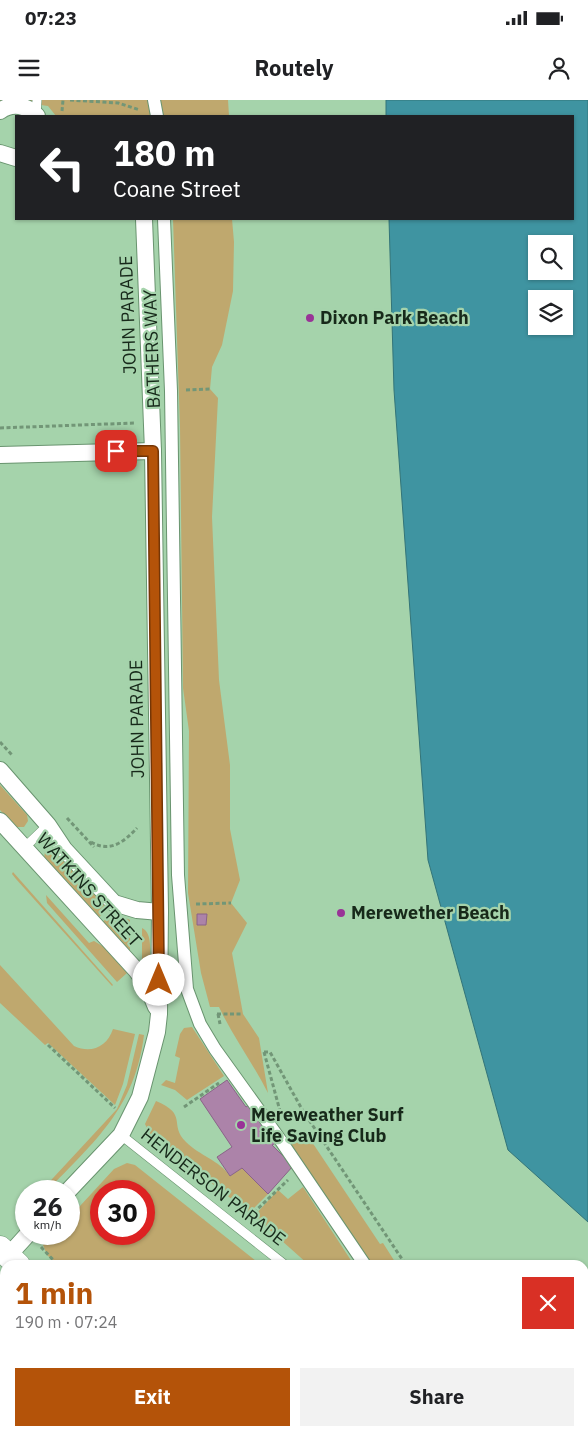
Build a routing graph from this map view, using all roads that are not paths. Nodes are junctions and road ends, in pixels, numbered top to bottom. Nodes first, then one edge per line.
1 (154, 100) edge
2 (3, 108) edge
3 (37, 110) edge
4 (157, 115) edge
5 (0, 153) edge
6 (15, 158) edge
7 (144, 220) edge
8 (164, 220) edge
9 (153, 451) junction
10 (0, 455) edge
11 (0, 770) edge
12 (0, 821) edge
13 (48, 825) junction
14 (24, 848) junction
15 (160, 912) junction
16 (159, 1014) junction
17 (121, 1135) junction
18 (78, 1180) edge
19 (18, 1245) edge
20 (9, 1256) edge
21 (279, 1260) edge
22 (362, 1260) edge

1 - 4 street
2 - 3 street
5 - 6 street
7 - 9 street, JOHN PARADE
8 - 22 street, BATHERS WAY
9 - 10 street
9 - 15 street, JOHN PARADE
11 - 13 street, WATKINS STREET
12 - 14 street, WATKINS STREET
13 - 14 lane
13 - 15 street, WATKINS STREET
14 - 16 street, WATKINS STREET
15 - 16 street, JOHN PARADE
16 - 17 street, JOHN PARADE
17 - 18 street, JOHN PARADE
17 - 21 lane, HENDERSON PARADE
19 - 20 street

